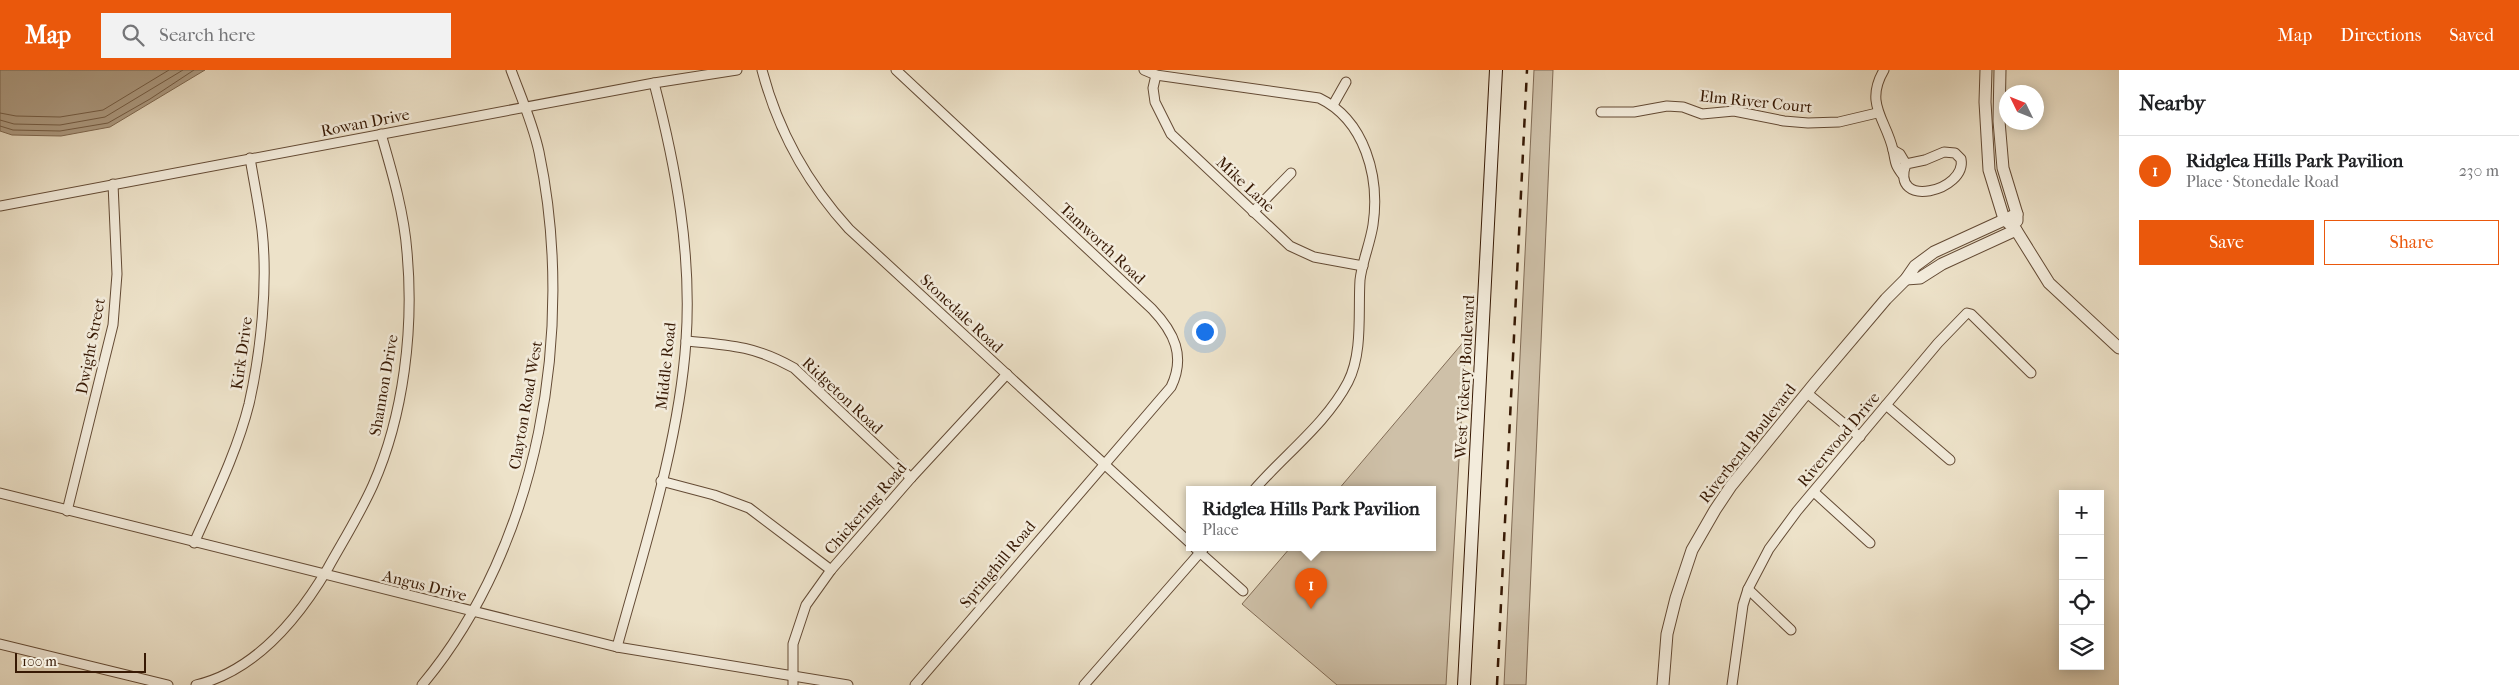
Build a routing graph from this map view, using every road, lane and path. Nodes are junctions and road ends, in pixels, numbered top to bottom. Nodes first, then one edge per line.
1 (511, 70) edge
2 (737, 70) edge
3 (762, 70) edge
4 (896, 70) edge
5 (1144, 70) edge
6 (1496, 70) edge
7 (1884, 70) edge
8 (1986, 70) edge
9 (2000, 70) edge
10 (1156, 75) junction
11 (1346, 82) dead end
12 (654, 83) junction
13 (1333, 105) junction
14 (525, 107) junction
15 (1601, 112) dead end
16 (1877, 113) junction
17 (381, 134) junction
18 (1893, 150) junction
19 (250, 158) junction
20 (1906, 164) junction
21 (1291, 173) dead end
22 (1902, 174) junction
23 (113, 184) junction
24 (0, 206) edge
25 (1253, 212) junction
26 (2017, 214) junction
27 (2004, 220) junction
28 (2016, 230) junction
29 (1363, 266) junction
30 (1906, 279) junction
31 (686, 341) junction
32 (2119, 348) edge
33 (2031, 373) dead end
34 (1007, 374) junction
35 (1807, 393) junction
36 (1886, 405) junction
37 (1860, 437) junction
38 (1950, 460) dead end
39 (1104, 464) junction
40 (911, 478) junction
41 (661, 481) junction
42 (1258, 486) edge
43 (1814, 492) junction
44 (0, 493) edge
45 (67, 511) junction
46 (1186, 539) edge
47 (194, 543) junction
48 (1870, 543) dead end
49 (1198, 551) edge
50 (1202, 551) edge
51 (831, 570) junction
52 (323, 575) junction
53 (1748, 589) junction
54 (1243, 591) dead end
55 (471, 611) junction
56 (1791, 630) dead end
57 (0, 644) edge
58 (616, 647) junction
59 (792, 680) edge
60 (168, 685) edge
61 (196, 685) edge
62 (422, 685) edge
63 (848, 685) edge
64 (915, 685) edge
65 (1084, 685) edge
66 (1464, 685) edge
67 (1663, 685) edge
68 (1732, 685) edge

1 - 14 street, Clayton Road West
2 - 12 street, Rowan Drive
3 - 34 street, Stonedale Road
4 - 39 street, Tamworth Road
5 - 10 street
6 - 66 main road, West Vickery Boulevard
7 - 16 street
8 - 27 street
9 - 26 street
10 - 13 street
10 - 25 street, Mike Lane
11 - 13 street
12 - 14 street, Rowan Drive
12 - 31 street, Middle Road
13 - 29 street
14 - 17 street, Rowan Drive
14 - 55 street, Clayton Road West
15 - 16 street, Elm River Court
16 - 18 street
17 - 19 street, Rowan Drive
17 - 52 street, Shannon Drive
18 - 20 street
18 - 22 street
19 - 23 street, Rowan Drive
19 - 47 street, Kirk Drive
20 - 22 street
20 - 22 street
21 - 25 street
23 - 24 street, Rowan Drive
23 - 45 street, Dwight Street
25 - 29 street, Mike Lane
26 - 27 street, Riverbend Boulevard
26 - 28 street
27 - 28 street
27 - 30 street, Riverbend Boulevard
28 - 30 street, Riverbend Boulevard
28 - 32 street
29 - 42 street
30 - 35 street, Riverbend Boulevard
31 - 40 street, Ridgeton Road
31 - 41 street, Middle Road
33 - 36 street, Riverwood Drive
34 - 39 street, Stonedale Road
34 - 40 street, Chickering Road
35 - 37 street
35 - 67 street, Riverbend Boulevard
36 - 37 street, Riverwood Drive
36 - 38 street
37 - 43 street, Riverwood Drive
39 - 46 street, Stonedale Road
39 - 64 street, Springhill Road
40 - 51 street, Chickering Road
41 - 51 street
41 - 58 street, Middle Road
43 - 48 street
43 - 53 street, Riverwood Drive
44 - 45 street, Angus Drive
45 - 47 street, Angus Drive
47 - 52 street, Angus Drive
49 - 65 street
50 - 54 street
51 - 59 street, Chickering Road
52 - 55 street, Angus Drive
52 - 61 street, Shannon Drive
53 - 56 street
53 - 68 street, Riverwood Drive
55 - 58 street, Angus Drive
55 - 62 street, Clayton Road West
57 - 60 street
58 - 59 street, Angus Drive
59 - 63 street, Angus Drive

